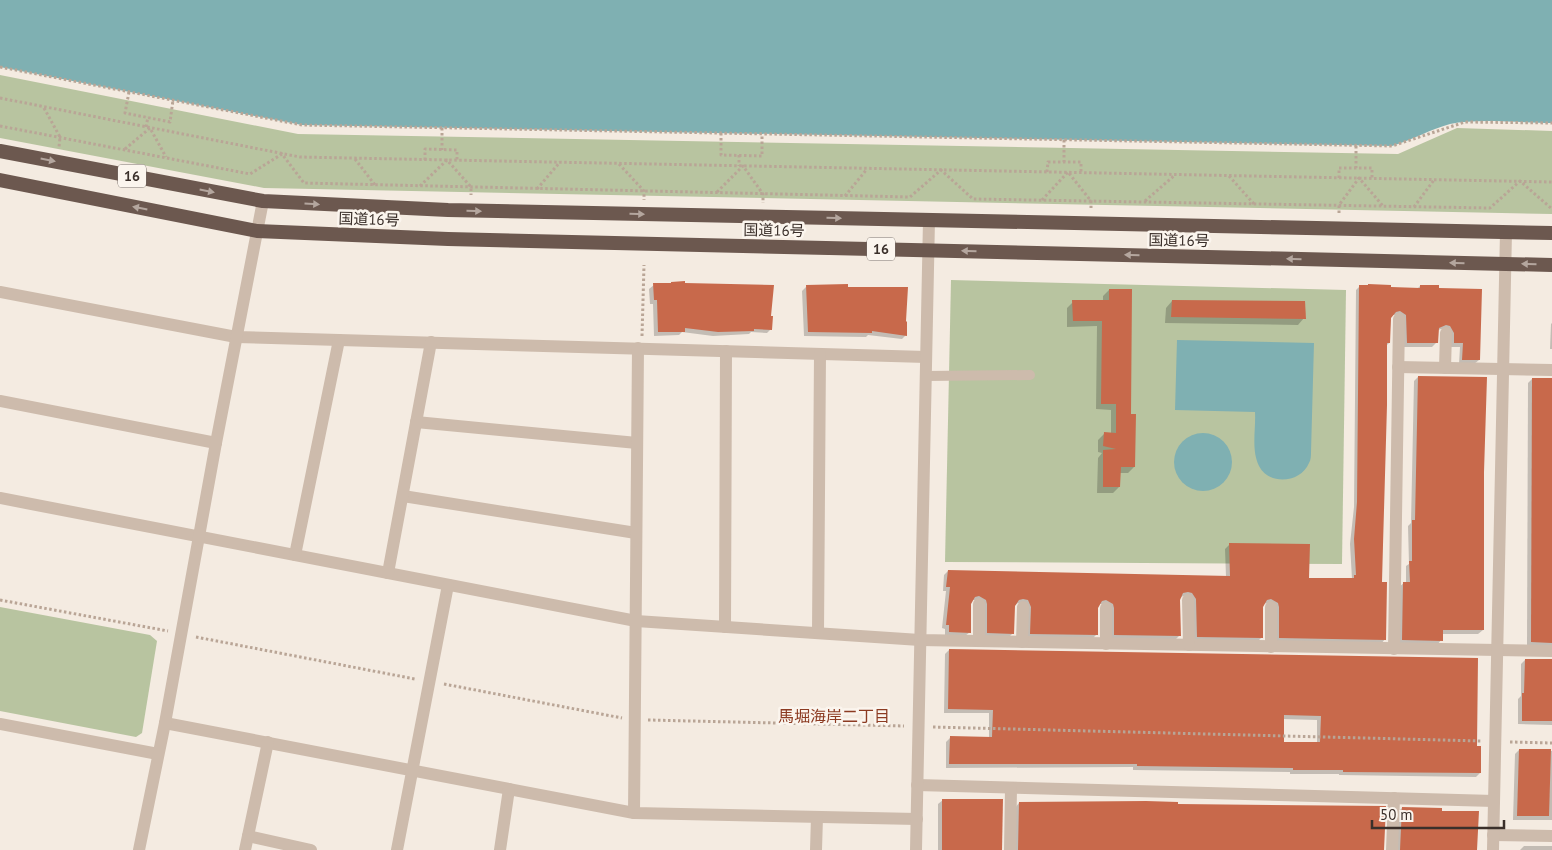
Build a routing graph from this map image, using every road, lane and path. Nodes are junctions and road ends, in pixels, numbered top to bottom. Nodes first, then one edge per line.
1 (0, 67) edge
2 (129, 92) junction
3 (0, 98) edge
4 (173, 100) junction
5 (44, 107) junction
6 (148, 118) junction
7 (1552, 123) edge
8 (0, 126) edge
9 (148, 128) junction
10 (442, 128) junction
11 (721, 133) junction
12 (762, 134) junction
13 (60, 138) junction
14 (1064, 140) junction
15 (1356, 146) junction
16 (125, 150) junction
17 (442, 150) junction
18 (0, 151) edge
19 (58, 151) dead end
20 (282, 154) junction
21 (739, 155) junction
22 (167, 158) junction
23 (354, 159) junction
24 (425, 160) junction
25 (447, 160) junction
26 (457, 160) junction
27 (561, 162) junction
28 (1064, 162) junction
29 (619, 163) junction
30 (741, 166) junction
31 (868, 168) junction
32 (1356, 168) junction
33 (940, 170) junction
34 (1047, 172) junction
35 (1068, 172) junction
36 (1081, 172) junction
37 (1175, 174) junction
38 (1229, 175) junction
39 (1339, 178) junction
40 (1359, 178) junction
41 (1372, 178) junction
42 (0, 180) edge
43 (1434, 180) junction
44 (1520, 181) junction
45 (1552, 182) edge
46 (375, 185) junction
47 (420, 186) junction
48 (471, 187) junction
49 (537, 189) junction
50 (644, 191) junction
51 (717, 193) junction
52 (763, 194) junction
53 (845, 196) junction
54 (471, 199) dead end
55 (1042, 200) junction
56 (263, 201) junction
57 (1091, 201) junction
58 (644, 202) dead end
59 (1144, 202) junction
60 (1254, 204) junction
61 (1339, 205) junction
62 (1384, 206) junction
63 (1414, 207) junction
64 (1490, 208) junction
65 (1552, 209) edge
66 (1490, 214) dead end
67 (929, 220) junction
68 (257, 231) junction
69 (1506, 232) junction
70 (1552, 233) edge
71 (929, 250) junction
72 (644, 264) dead end
73 (1505, 264) junction
74 (1552, 265) edge
75 (0, 292) edge
76 (1399, 319) dead end
77 (1446, 333) dead end
78 (236, 337) junction
79 (339, 340) junction
80 (431, 342) junction
81 (640, 348) junction
82 (726, 351) junction
83 (820, 354) junction
84 (926, 357) junction
85 (1398, 367) junction
86 (1445, 368) junction
87 (1503, 369) junction
88 (1552, 370) edge
89 (1030, 374) dead end
90 (926, 376) junction
91 (0, 402) edge
92 (416, 422) junction
93 (216, 443) junction
94 (637, 443) junction
95 (402, 496) junction
96 (0, 498) edge
97 (636, 533) junction
98 (199, 537) junction
99 (295, 555) junction
100 (388, 573) junction
101 (448, 584) junction
102 (0, 600) edge
103 (1188, 600) dead end
104 (979, 604) dead end
105 (1022, 607) dead end
106 (1270, 607) dead end
107 (1106, 608) dead end
108 (636, 621) junction
109 (725, 627) junction
110 (818, 633) junction
111 (181, 634) junction
112 (920, 640) junction
113 (979, 641) junction
114 (1022, 642) junction
115 (1106, 644) junction
116 (1188, 645) junction
117 (1270, 647) junction
118 (1394, 649) junction
119 (1497, 651) junction
120 (1552, 651) edge
121 (429, 682) junction
122 (635, 720) junction
123 (165, 723) junction
124 (0, 724) edge
125 (919, 727) junction
126 (268, 742) junction
127 (1495, 742) junction
128 (1552, 743) edge
129 (158, 754) junction
130 (412, 770) junction
131 (917, 785) junction
132 (1011, 788) junction
133 (509, 789) junction
134 (1394, 798) junction
135 (1494, 801) junction
136 (634, 813) junction
137 (817, 817) junction
138 (917, 819) junction
139 (1493, 835) junction
140 (248, 836) junction
141 (1552, 836) edge
142 (139, 850) edge
143 (245, 850) edge
144 (311, 850) edge
145 (398, 850) edge
146 (500, 850) edge
147 (816, 850) edge
148 (916, 850) edge
149 (1010, 850) edge
150 (1392, 850) edge
151 (1493, 850) edge

1 - 2 path
2 - 4 path
2 - 6 path
3 - 5 path
4 - 6 path
4 - 10 path
5 - 9 path
5 - 13 path
6 - 9 path
7 - 15 path
8 - 13 path
9 - 16 path
9 - 20 path
9 - 22 path
10 - 11 path
10 - 17 path
11 - 12 path
11 - 21 path
12 - 14 path
12 - 21 path
13 - 16 path
13 - 19 path
14 - 15 path
14 - 28 path
15 - 32 path
16 - 22 path
17 - 24 path
17 - 26 path
18 -> 56 highway, 国道16号 / 16
20 - 22 path
20 - 23 path
20 - 46 path
21 - 30 path
23 - 24 path
23 - 46 path
24 - 25 path
25 - 26 path
25 - 47 path
25 - 48 path
26 - 27 path
27 - 29 path
27 - 49 path
28 - 34 path
28 - 36 path
29 - 30 path
29 - 50 path
30 - 31 path
30 - 51 path
30 - 52 path
31 - 33 path
31 - 53 path
32 - 39 path
32 - 41 path
33 - 34 path
33 - 53 path
33 - 55 path
34 - 35 path
35 - 36 path
35 - 55 path
35 - 57 path
36 - 37 path
37 - 38 path
37 - 59 path
38 - 39 path
38 - 60 path
39 - 40 path
40 - 41 path
40 - 61 path
40 - 62 path
41 - 43 path
68 -> 42 highway, 国道16号 / 16
43 - 44 path
43 - 63 path
44 - 45 path
44 - 64 path
44 - 65 path
46 - 47 path
47 - 48 path
48 - 49 path
48 - 54 path
49 - 50 path
50 - 51 path
50 - 58 path
51 - 52 path
52 - 53 path
55 - 57 path
56 -> 67 highway, 国道16号 / 16
56 - 68 street
57 - 59 path
59 - 60 path
60 - 61 path
61 - 62 path
62 - 63 path
63 - 64 path
64 - 66 path
67 - 69 highway, 国道16号 / 16
67 - 71 street
68 - 71 highway, 国道16号 / 16
68 - 78 street
69 - 70 highway, 国道16号 / 16
69 - 73 street
73 -> 71 highway, 国道16号 / 16
71 - 84 street
72 - 81 path
74 -> 73 highway, 国道16号 / 16
73 - 87 street
75 - 78 street
76 - 85 street
77 - 86 street
78 - 79 street
78 - 93 street
79 - 80 street
79 - 99 street
80 - 81 street
80 - 92 street
81 - 82 street
81 - 94 street
82 - 83 street
82 - 109 street
83 - 84 street
83 - 110 street
84 - 90 street
85 - 86 street
85 - 118 street
86 - 87 street
87 - 88 street
87 - 119 street
89 - 90 lane
90 - 112 street
91 - 93 street
92 - 94 street
92 - 95 street
93 - 98 street
94 - 97 street
95 - 97 street
95 - 100 street
96 - 98 street
97 - 108 street
98 - 99 street
98 - 111 street
99 - 100 street
100 - 101 street
101 - 108 street
101 - 121 street
102 - 111 path
103 - 116 street
104 - 113 street
105 - 114 street
106 - 117 street
107 - 115 street
108 - 109 street
108 - 122 street
109 - 110 street
110 - 112 street
111 - 121 path
111 - 123 street
112 - 113 street
112 - 125 street
113 - 114 street
114 - 115 street
115 - 116 street
116 - 117 street
117 - 118 street
118 - 119 street
119 - 120 street
119 - 127 street
121 - 122 path
121 - 130 street
122 - 125 path
122 - 136 street
123 - 126 street
123 - 129 street
124 - 129 street
125 - 127 path
125 - 131 street
126 - 130 street
126 - 140 street
127 - 128 path
127 - 135 street
129 - 142 street
130 - 133 street
130 - 145 street
131 - 132 street
131 - 138 street
132 - 134 street
132 - 149 street
133 - 136 street
133 - 146 street
134 - 135 street
134 - 150 street
135 - 139 street
136 - 137 street
137 - 138 street
137 - 147 street
138 - 148 street
139 - 141 street
139 - 151 street
140 - 143 street
140 - 144 street

